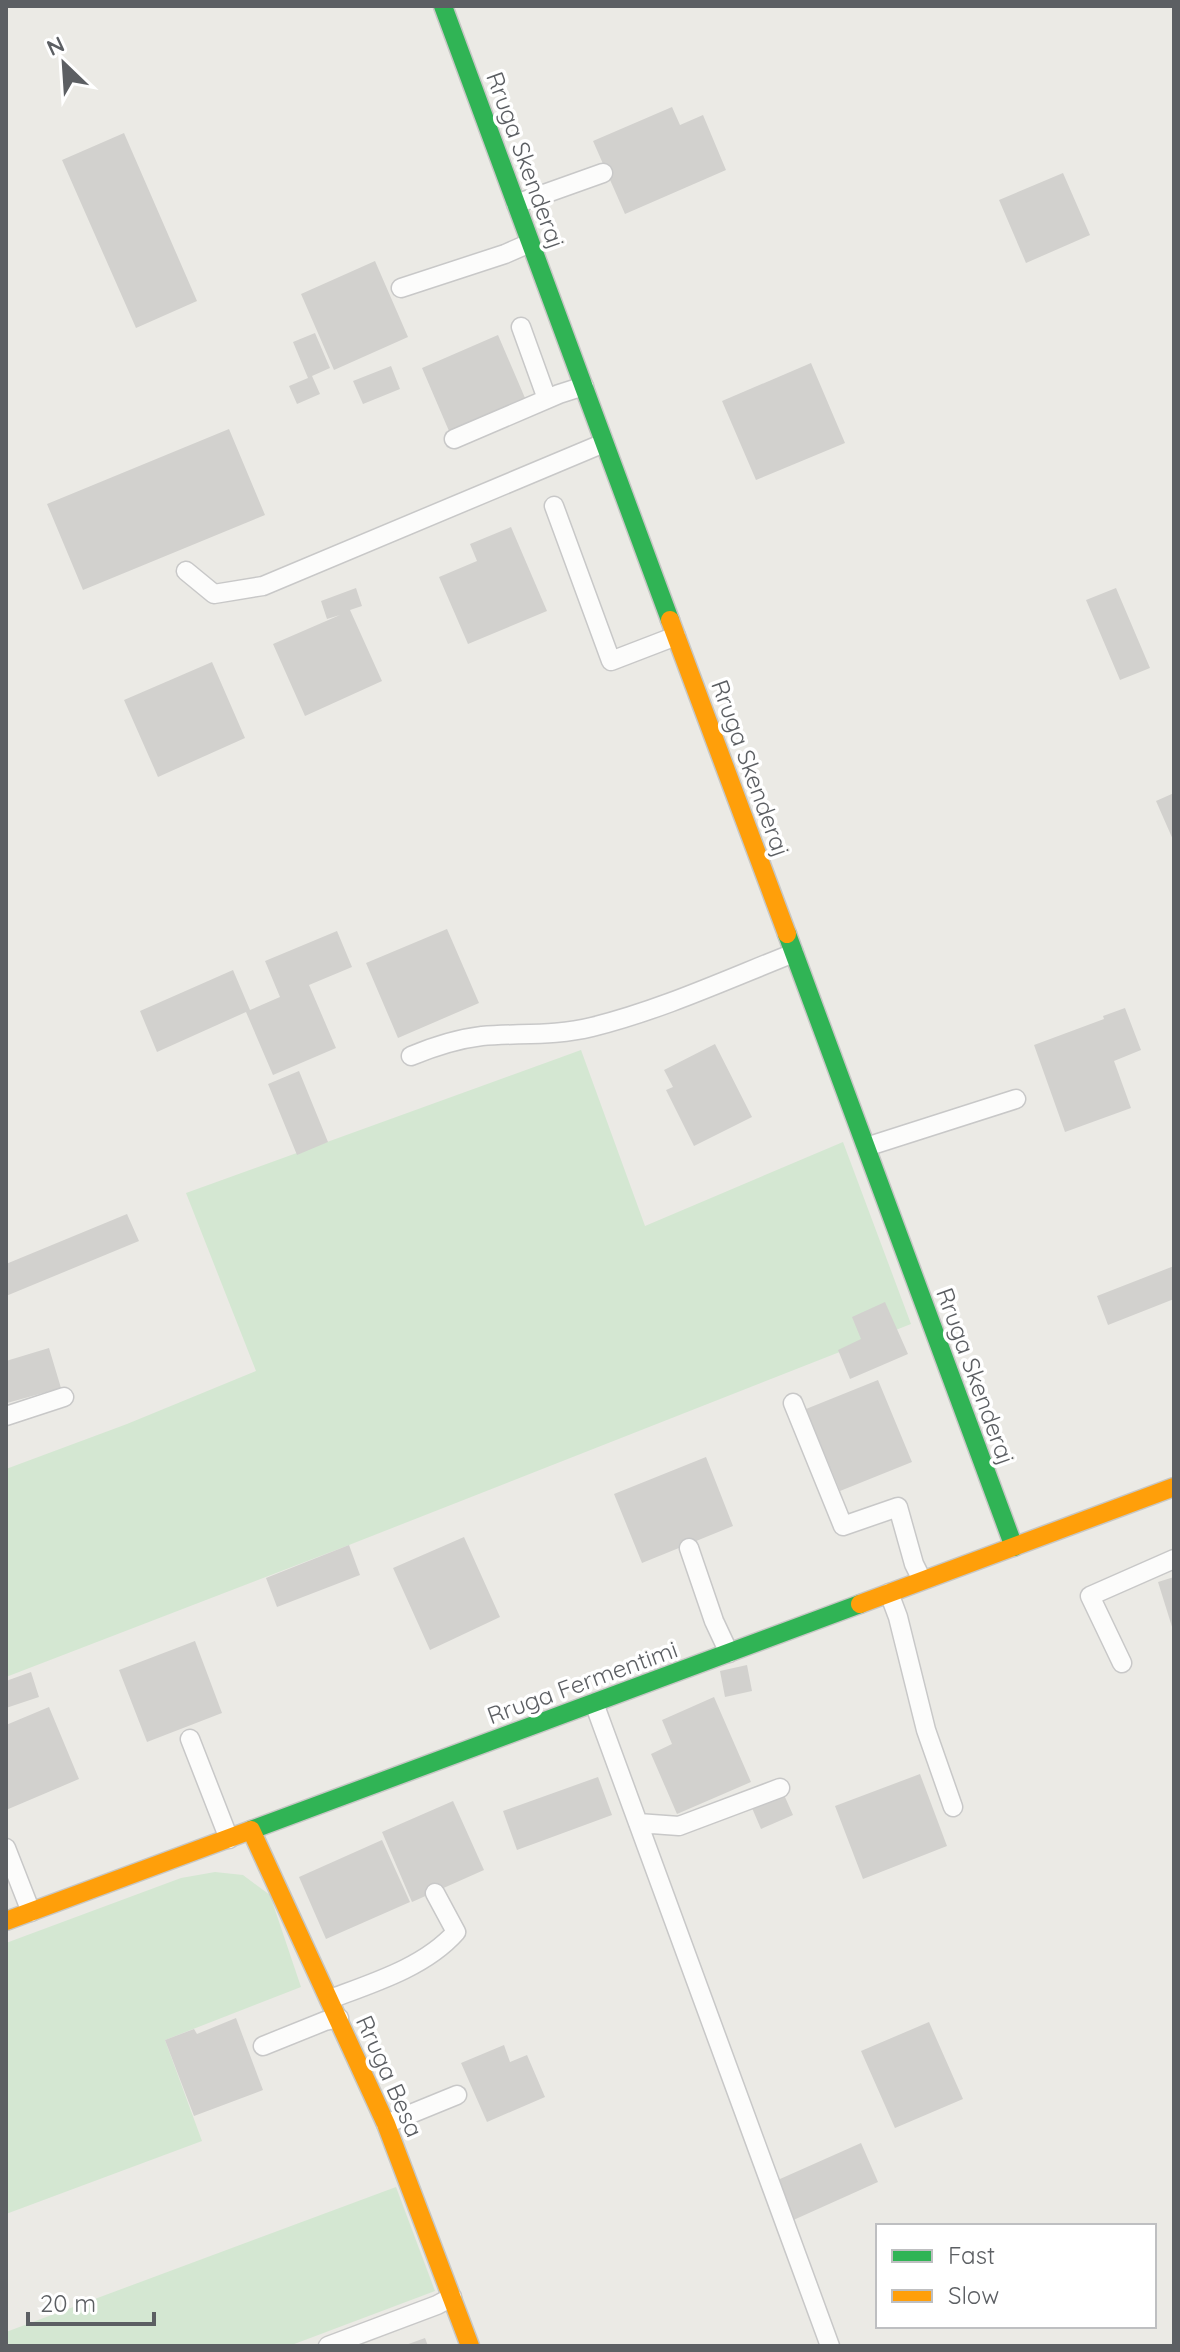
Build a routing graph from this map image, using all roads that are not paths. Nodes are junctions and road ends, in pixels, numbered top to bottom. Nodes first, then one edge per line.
1 (443, 6) edge
2 (603, 173) dead end
3 (516, 204) junction
4 (530, 242) junction
5 (401, 288) dead end
6 (521, 327) dead end
7 (584, 386) junction
8 (547, 399) junction
9 (454, 439) dead end
10 (604, 443) junction
11 (554, 506) dead end
12 (186, 571) dead end
13 (676, 636) junction
14 (794, 953) junction
15 (411, 1056) dead end
16 (1016, 1099) dead end
17 (865, 1147) junction
18 (64, 1397) dead end
19 (793, 1403) dead end
20 (6, 1416) edge
21 (1174, 1487) edge
22 (1014, 1547) junction
23 (689, 1548) dead end
24 (1174, 1559) edge
25 (922, 1580) junction
26 (889, 1593) junction
27 (729, 1653) junction
28 (1122, 1663) dead end
29 (594, 1703) junction
30 (190, 1739) dead end
31 (780, 1788) dead end
32 (953, 1807) dead end
33 (638, 1823) junction
34 (251, 1830) junction
35 (229, 1839) junction
36 (6, 1848) edge
37 (435, 1893) dead end
38 (31, 1912) junction
39 (6, 1921) edge
40 (330, 1999) junction
41 (339, 2018) junction
42 (263, 2046) dead end
43 (457, 2095) dead end
44 (386, 2124) junction
45 (452, 2297) junction
46 (328, 2346) edge
47 (470, 2346) edge
48 (830, 2346) edge

1 - 3 street, Rruga Skenderaj
2 - 3 lane
3 - 4 street, Rruga Skenderaj
4 - 5 lane
4 - 7 street, Rruga Skenderaj
6 - 8 lane
7 - 8 lane
7 - 10 street, Rruga Skenderaj
8 - 9 lane
10 - 12 lane
10 - 13 street, Rruga Skenderaj
11 - 13 lane
13 - 14 street, Rruga Skenderaj
14 - 15 lane
14 - 17 street, Rruga Skenderaj
16 - 17 lane
17 - 22 street, Rruga Skenderaj
18 - 20 lane
19 - 25 lane
21 - 22 street, Rruga Fermentimi
22 - 25 street, Rruga Fermentimi
23 - 27 lane
24 - 28 lane
25 - 26 street, Rruga Fermentimi
26 - 27 street, Rruga Fermentimi
26 - 32 lane
27 - 29 street, Rruga Fermentimi
29 - 33 lane
29 - 34 street, Rruga Fermentimi
30 - 35 lane
31 - 33 lane
33 - 48 lane
34 - 35 street, Rruga Fermentimi
34 - 40 street, Rruga Besa
35 - 38 street, Rruga Fermentimi
36 - 38 lane
37 - 40 lane
38 - 39 street, Rruga Fermentimi
40 - 41 street, Rruga Besa
41 - 42 lane
41 - 44 street, Rruga Besa
43 - 44 lane
44 - 45 street, Rruga Besa
45 - 46 lane
45 - 47 street, Rruga Besa

